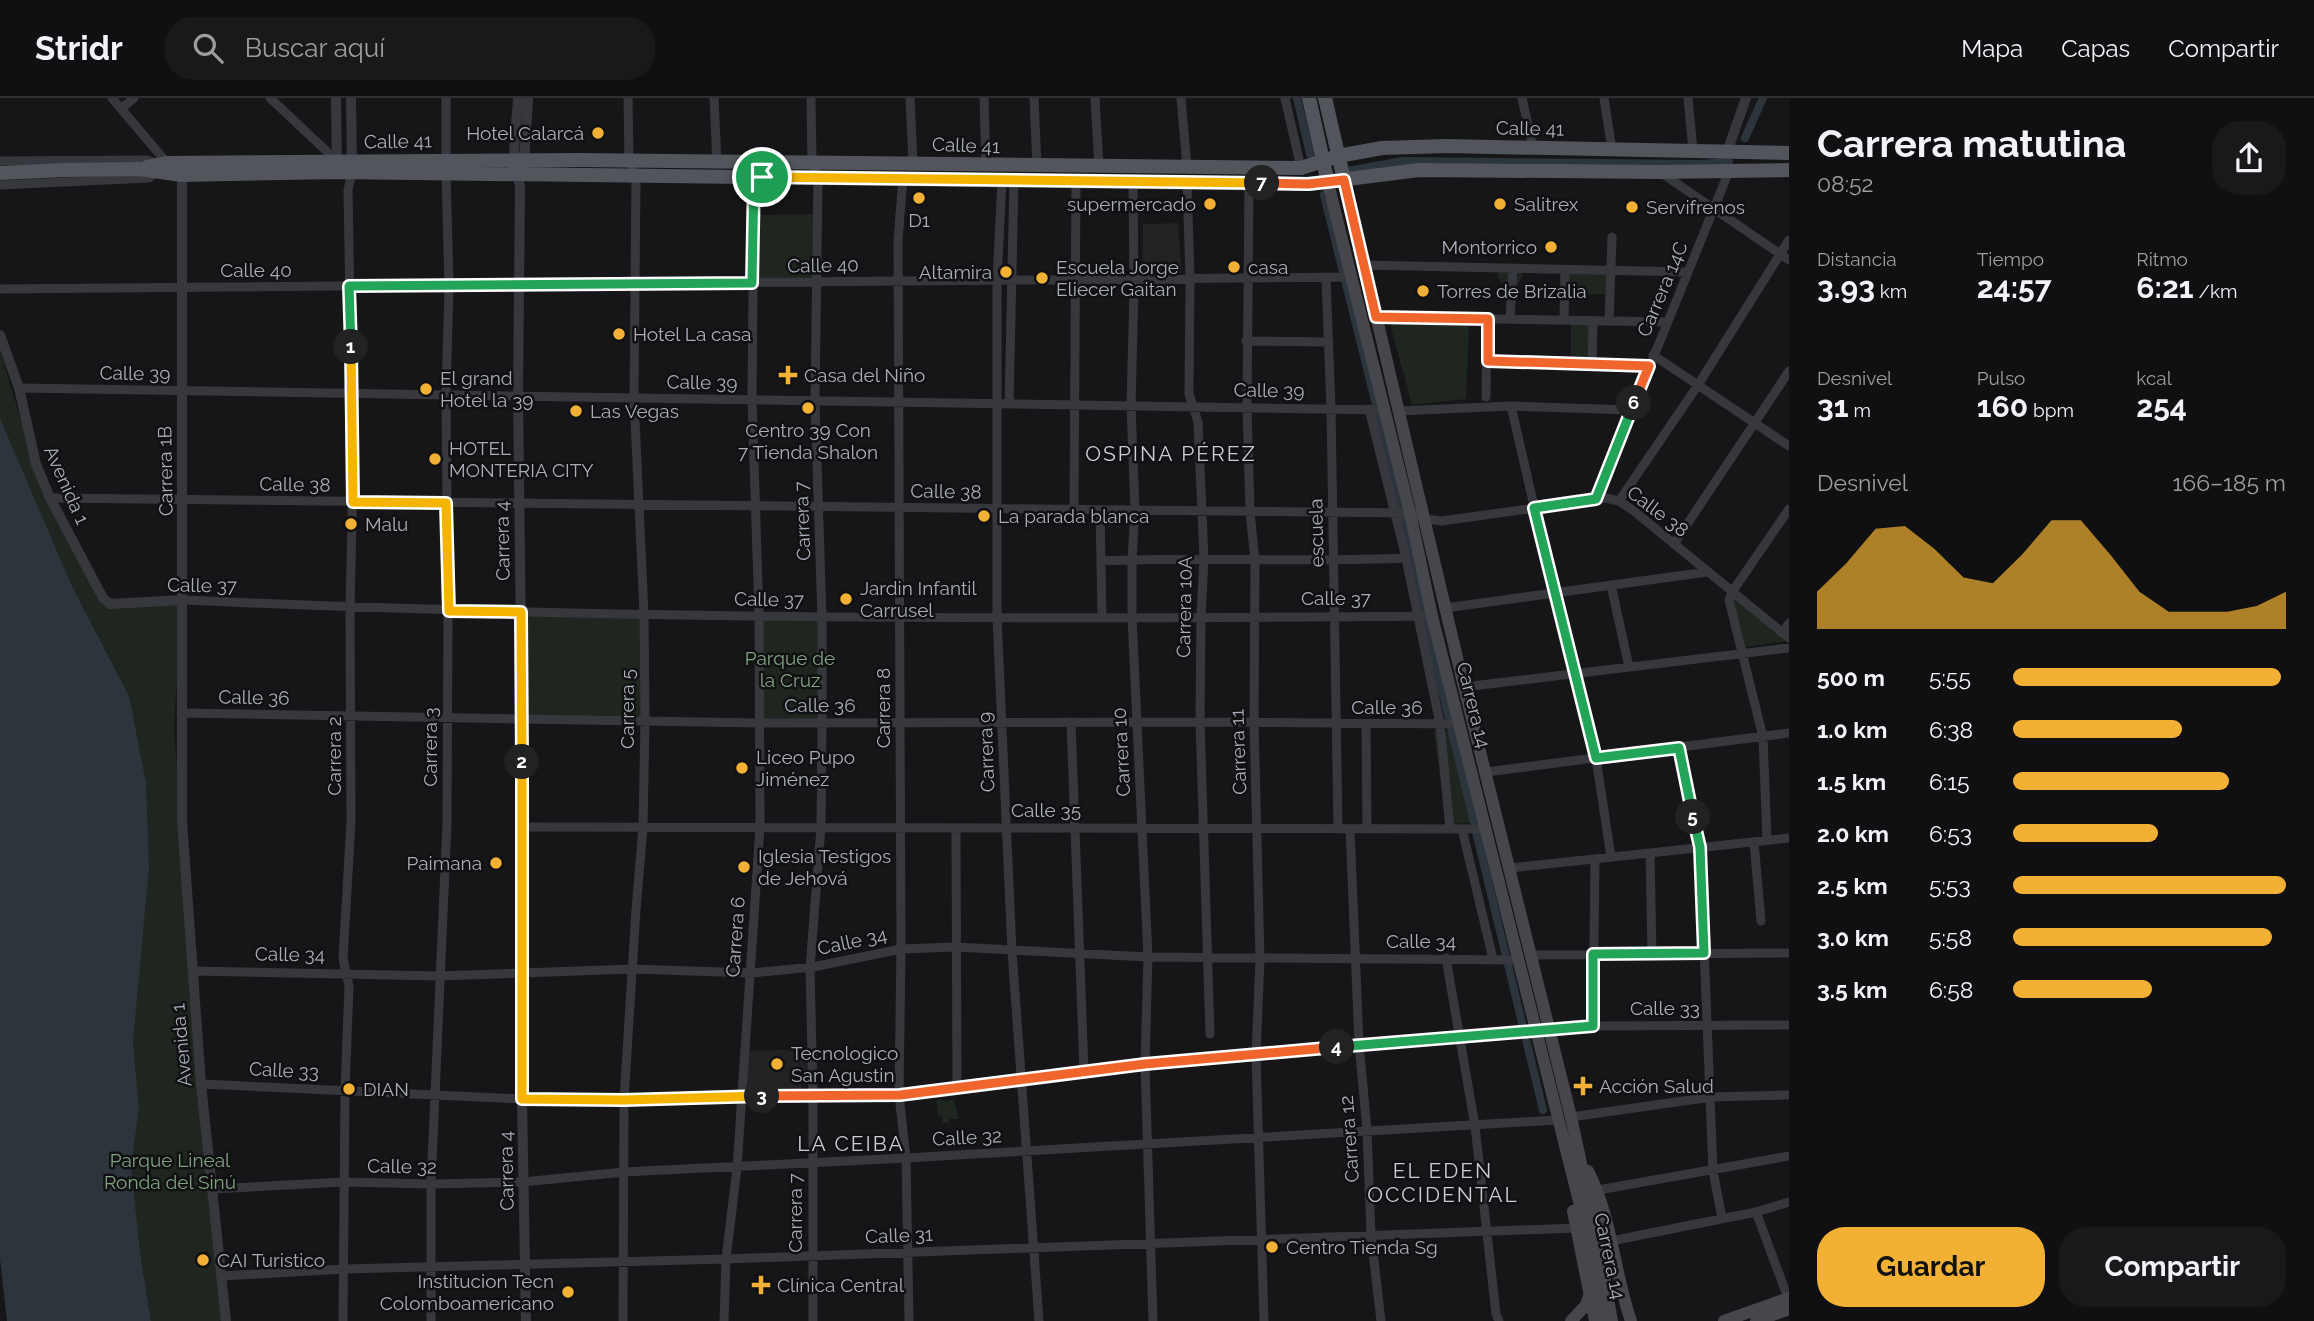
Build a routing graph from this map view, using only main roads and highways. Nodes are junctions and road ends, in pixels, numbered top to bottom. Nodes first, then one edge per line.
1 (1309, 98) edge
2 (1325, 98) edge
3 (1789, 153) edge
4 (1338, 156) junction
5 (1323, 162) junction
6 (154, 166) junction
7 (344, 166) junction
8 (520, 167) junction
9 (717, 169) junction
10 (1786, 172) edge
11 (0, 173) edge
12 (1187, 174) junction
13 (1344, 180) junction
14 (1328, 183) junction
15 (1537, 1029) junction
16 (1580, 1156) junction
17 (1586, 1231) junction
18 (1590, 1292) junction
19 (1789, 1298) edge
20 (1789, 1309) edge
21 (1572, 1321) edge
22 (1595, 1321) edge
23 (1605, 1321) edge
24 (1612, 1321) edge
25 (1620, 1321) edge
26 (1632, 1321) edge
27 (1724, 1321) edge
28 (1756, 1321) edge

1 - 5 main road, Carrera 14
2 - 4 main road, Carrera 14
3 - 4 main road, Calle 41
4 - 5 main road, Calle 41
4 - 13 main road, Carrera 14
5 - 12 main road, Calle 41
5 - 14 main road, Carrera 14
6 - 7 main road, Calle 41
6 - 7 main road, Calle 41
6 - 11 main road, Calle 41
7 - 8 main road, Calle 41
8 - 9 main road, Calle 41
8 - 9 main road, Calle 41
9 - 12 main road, Calle 41
9 - 12 main road, Calle 41
10 - 13 main road, Calle 41
12 - 14 main road, Calle 41
13 - 14 main road, Calle 41
13 - 15 main road, Carrera 14
14 - 15 main road, Carrera 14
15 - 16 main road, Carrera 14
15 - 17 main road, Carrera 14
16 - 17 main road, Carrera 14
16 - 26 main road
17 - 18 main road
17 - 23 main road, Carrera 14
17 - 24 main road, Carrera 14, bridge
18 - 21 main road
18 - 22 main road
19 - 27 main road
20 - 28 main road
23 - 25 main road

